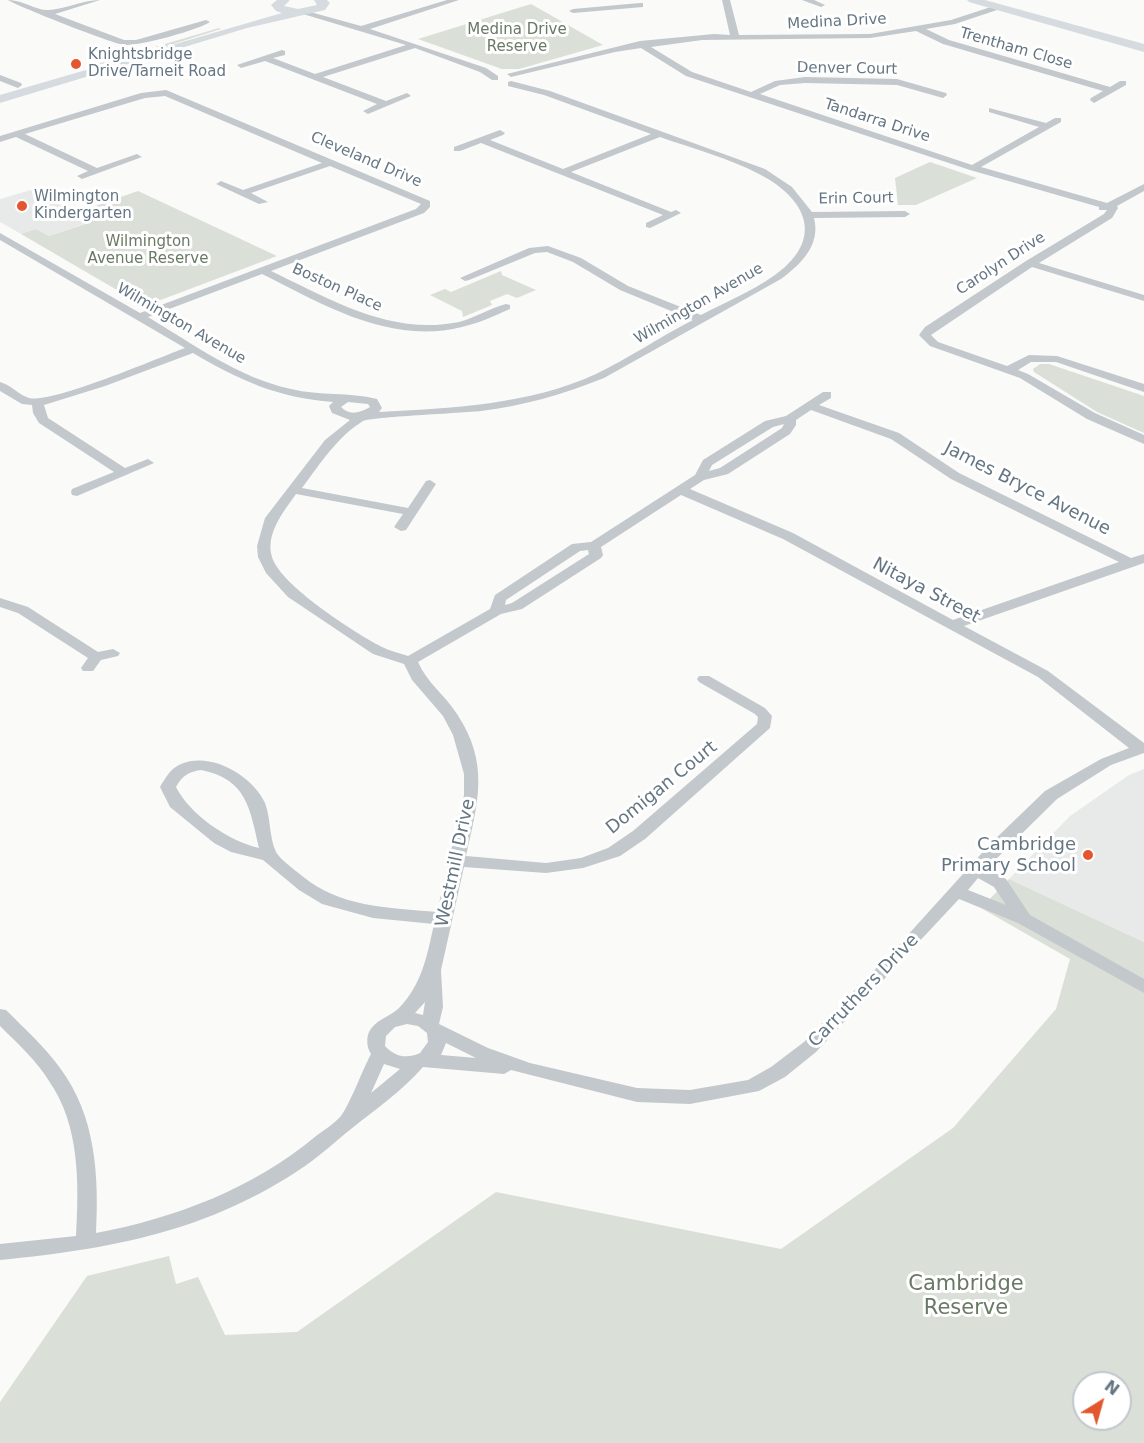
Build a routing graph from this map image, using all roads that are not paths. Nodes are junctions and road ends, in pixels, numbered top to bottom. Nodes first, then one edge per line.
1 (12, 0) edge
2 (96, 0) edge
3 (455, 0) edge
4 (726, 0) edge
5 (806, 0) edge
6 (973, 0) edge
7 (279, 2) edge
8 (999, 2) edge
9 (325, 3) edge
10 (620, 3) edge
11 (821, 4) dead end
12 (640, 5) dead end
13 (573, 11) dead end
14 (302, 12) junction
15 (45, 14) junction
16 (339, 19) junction
17 (206, 22) dead end
18 (364, 28) junction
19 (917, 28) junction
20 (735, 35) junction
21 (1144, 39) edge
22 (640, 44) junction
23 (415, 45) junction
24 (1144, 48) edge
25 (282, 53) dead end
26 (266, 58) junction
27 (241, 65) dead end
28 (544, 66) junction
29 (474, 67) junction
30 (510, 74) junction
31 (315, 77) junction
32 (495, 78) junction
33 (525, 80) junction
34 (1123, 83) dead end
35 (511, 84) junction
36 (7, 88) edge
37 (1110, 90) junction
38 (547, 93) junction
39 (751, 95) junction
40 (943, 95) dead end
41 (407, 96) dead end
42 (1094, 100) dead end
43 (385, 104) junction
44 (992, 109) dead end
45 (368, 111) dead end
46 (1058, 120) dead end
47 (1046, 126) junction
48 (500, 133) dead end
49 (17, 134) junction
50 (662, 134) junction
51 (0, 139) edge
52 (481, 140) junction
53 (457, 149) dead end
54 (137, 157) dead end
55 (333, 162) junction
56 (973, 168) junction
57 (96, 171) junction
58 (563, 172) junction
59 (82, 176) dead end
60 (221, 184) dead end
61 (1144, 187) edge
62 (243, 194) junction
63 (263, 202) dead end
64 (1108, 207) junction
65 (906, 214) dead end
66 (808, 215) junction
67 (650, 225) dead end
68 (0, 236) edge
69 (1030, 263) junction
70 (262, 270) junction
71 (465, 278) dead end
72 (1144, 298) edge
73 (506, 307) dead end
74 (138, 317) junction
75 (701, 319) junction
76 (193, 349) junction
77 (1009, 370) junction
78 (0, 386) edge
79 (1144, 388) edge
80 (0, 393) edge
81 (290, 394) junction
82 (827, 394) dead end
83 (345, 399) junction
84 (374, 402) junction
85 (38, 405) junction
86 (810, 406) junction
87 (337, 412) junction
88 (420, 412) junction
89 (362, 416) junction
90 (1144, 440) edge
91 (329, 443) junction
92 (148, 463) dead end
93 (124, 473) junction
94 (430, 484) dead end
95 (293, 490) junction
96 (680, 490) junction
97 (77, 492) dead end
98 (411, 512) junction
99 (401, 527) dead end
100 (1144, 558) edge
101 (1129, 562) junction
102 (0, 602) edge
103 (952, 625) junction
104 (113, 652) dead end
105 (410, 662) junction
106 (704, 680) dead end
107 (1142, 748) edge
108 (269, 856) junction
109 (458, 861) junction
110 (977, 870) junction
111 (957, 892) junction
112 (445, 919) junction
113 (1024, 919) junction
114 (433, 968) junction
115 (1144, 987) edge
116 (0, 1015) edge
117 (398, 1019) junction
118 (433, 1027) junction
119 (380, 1054) junction
120 (419, 1061) junction
121 (528, 1070) junction
122 (348, 1121) junction
123 (86, 1243) junction
124 (0, 1252) edge

1 - 15 street
2 - 15 street
3 - 18 street
4 - 20 street
5 - 11 street
6 - 8 main road
7 - 14 main road
7 - 36 main road
8 - 19 street, Medina Drive
8 - 21 main road
8 - 24 main road
9 - 14 main road
9 - 16 street
10 - 12 street
10 - 13 street
14 - 16 street
14 - 36 main road
15 - 17 street
16 - 18 street
18 - 23 street
19 - 20 street, Medina Drive
19 - 37 street, Trentham Close
20 - 22 street, Medina Drive
22 - 28 street, Medina Drive
22 - 39 street, Tandarra Drive
23 - 29 street
23 - 31 street
25 - 26 street
26 - 27 street
26 - 31 street
28 - 30 street, Medina Drive
28 - 33 street, Medina Drive
29 - 30 street
29 - 32 street
30 - 32 street, Medina Drive
30 - 33 street
31 - 43 street
32 - 35 street
33 - 35 street
33 - 38 street
34 - 37 street
35 - 38 street
37 - 42 street
38 - 50 street
39 - 40 street, Denver Court
39 - 56 street, Tandarra Drive
41 - 43 street
43 - 45 street
44 - 47 street
46 - 47 street
47 - 56 street
48 - 52 street
49 - 51 street, Cleveland Drive
49 - 55 street, Cleveland Drive
49 - 57 street
50 - 58 street
50 - 66 street
52 - 53 street
52 - 58 street
54 - 57 street
55 - 62 street
55 - 70 street, Cleveland Drive
56 - 64 street, Tandarra Drive
57 - 59 street
58 - 67 street
60 - 62 street
61 - 64 street, Carolyn Drive
62 - 63 street
64 - 69 street, Carolyn Drive
65 - 66 street, Erin Court
66 - 75 street, Wilmington Avenue
68 - 74 street, Wilmington Avenue
69 - 72 street
69 - 77 street, Carolyn Drive
70 - 73 street, Boston Place
70 - 74 street, Cleveland Drive
71 - 75 street
74 - 76 street, Wilmington Avenue
75 - 88 street, Wilmington Avenue
76 - 81 street, Wilmington Avenue
76 - 85 street
77 - 79 street
77 - 90 street
78 - 85 street
80 - 85 street
81 - 83 street, Wilmington Avenue
81 - 87 street, Wilmington Avenue
82 - 86 street
83 - 84 street, Wilmington Avenue
83 - 87 street
84 - 88 street, Wilmington Avenue
84 - 89 street
85 - 93 street
86 - 96 street
86 - 101 street, James Bryce Avenue
87 - 89 street, Wilmington Avenue
87 - 91 street
88 - 89 street, Wilmington Avenue
89 - 91 street
91 - 95 street
92 - 93 street
93 - 97 street
94 - 98 street
95 - 98 street
95 - 105 street
96 - 103 street, Nitaya Street
96 - 105 street
98 - 99 street
100 - 101 street
101 - 103 street
102 - 104 street
103 - 107 street, Nitaya Street
105 - 109 street, Westmill Drive
106 - 109 street, Domigan Court
107 - 110 street, Carruthers Drive
108 - 108 street
108 - 112 street
109 - 112 street, Westmill Drive
110 - 111 street, Carruthers Drive
110 - 113 street
111 - 113 street
111 - 121 street, Carruthers Drive
112 - 114 street, Westmill Drive
113 - 115 street
114 - 117 street, Westmill Drive
114 - 118 street, Westmill Drive
116 - 123 street
117 - 118 street
117 - 119 street
118 - 120 street
118 - 121 street, Carruthers Drive
119 - 120 street
119 - 122 street
120 - 121 street, Carruthers Drive
120 - 122 street
122 - 123 street
123 - 124 street

